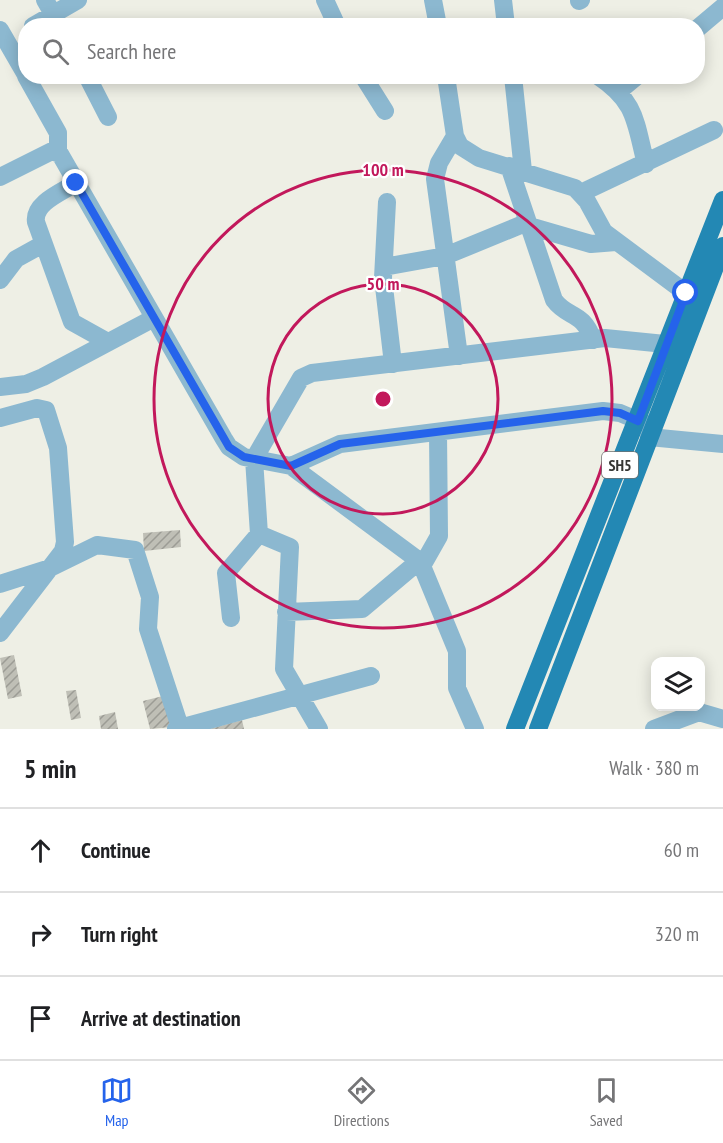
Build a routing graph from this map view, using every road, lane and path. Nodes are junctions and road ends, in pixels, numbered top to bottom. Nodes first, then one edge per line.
1 (78, 0) edge
2 (325, 0) edge
3 (433, 0) edge
4 (503, 0) edge
5 (723, 8) edge
6 (53, 13) edge
7 (333, 18) edge
8 (436, 18) edge
9 (505, 18) edge
10 (705, 22) edge
11 (18, 31) edge
12 (3, 35) edge
13 (18, 62) edge
14 (30, 84) edge
15 (91, 84) edge
16 (368, 84) edge
17 (447, 84) edge
18 (513, 84) edge
19 (609, 84) edge
20 (627, 84) edge
21 (619, 91) junction
22 (385, 111) dead end
23 (108, 117) dead end
24 (714, 130) dead end
25 (455, 136) junction
26 (58, 152) junction
27 (646, 164) junction
28 (516, 168) junction
29 (0, 177) edge
30 (76, 183) junction
31 (581, 193) junction
32 (723, 200) edge
33 (387, 202) dead end
34 (528, 224) junction
35 (616, 242) junction
36 (43, 244) junction
37 (723, 246) edge
38 (445, 256) junction
39 (384, 267) junction
40 (0, 280) edge
41 (686, 293) junction
42 (154, 318) junction
43 (593, 340) junction
44 (108, 342) junction
45 (665, 344) junction
46 (459, 356) junction
47 (393, 364) junction
48 (0, 387) edge
49 (0, 418) edge
50 (646, 428) junction
51 (438, 432) junction
52 (723, 444) edge
53 (254, 459) junction
54 (291, 466) junction
55 (259, 534) junction
56 (421, 564) junction
57 (50, 568) junction
58 (0, 584) edge
59 (286, 612) junction
60 (231, 618) dead end
61 (0, 633) edge
62 (371, 676) dead end
63 (300, 696) junction
64 (723, 718) edge
65 (178, 728) edge
66 (319, 729) edge
67 (475, 729) edge
68 (515, 729) edge
69 (538, 729) edge
70 (654, 729) edge

1 - 6 street
2 - 7 street
3 - 8 street
4 - 9 street
5 - 10 street
11 - 12 street
12 - 13 street
14 - 26 street
15 - 23 street
16 - 22 street
17 - 25 street
18 - 28 street
19 - 21 street
20 - 21 street
21 - 27 street
24 - 27 street
25 - 28 street
25 - 38 street
26 - 29 street
26 - 30 street
27 - 31 street
28 - 31 street
28 - 34 street
30 - 36 street
30 - 42 street
31 - 35 street
32 - 41 main road, SH5
33 - 39 street
34 - 35 street
34 - 38 street
34 - 43 street
35 - 41 street
36 - 40 street
36 - 44 street
37 - 50 main road, SH5
38 - 39 street
38 - 46 street
39 - 47 street
41 - 45 main road, SH5
42 - 44 street
42 - 53 street
43 - 45 street
43 - 46 street
44 - 48 street
45 - 50 main road, SH5
46 - 47 street
47 - 53 street
49 - 57 street
50 - 51 street
50 - 52 street
50 - 68 main road, SH5
50 - 69 main road, SH5
51 - 54 street
51 - 56 street
53 - 54 street
53 - 55 street
54 - 56 street
55 - 59 street
55 - 60 street
56 - 59 street
56 - 67 street
57 - 58 street
57 - 61 street
57 - 65 street
59 - 63 street
62 - 63 street
63 - 65 street
63 - 66 street
64 - 70 street

